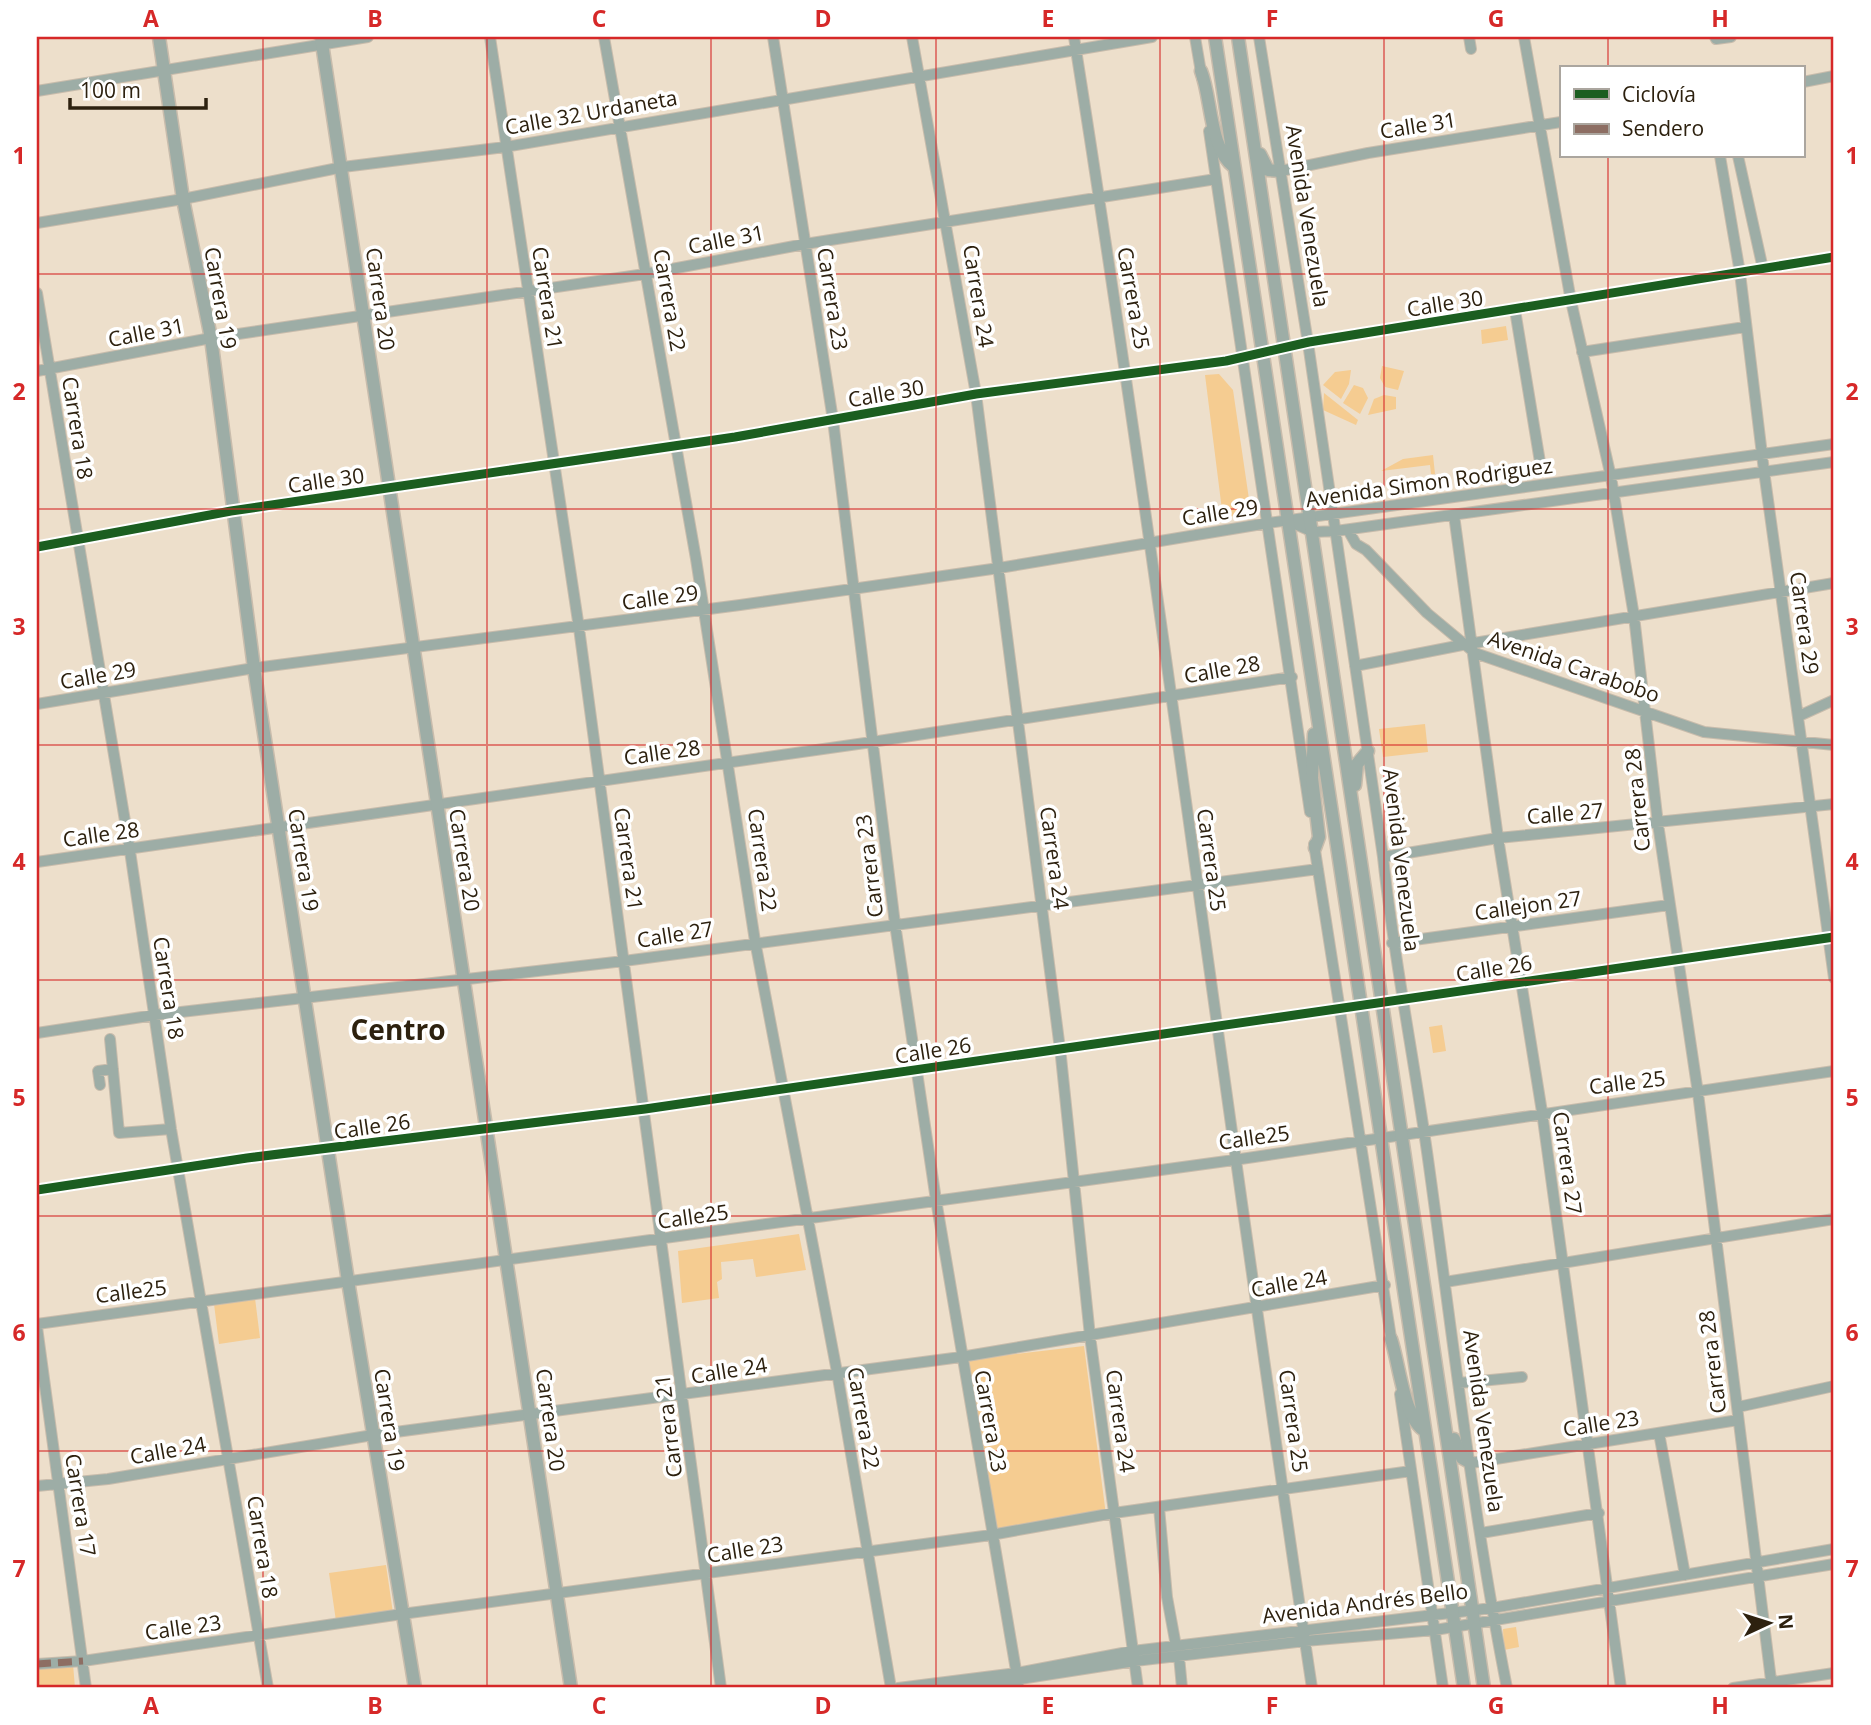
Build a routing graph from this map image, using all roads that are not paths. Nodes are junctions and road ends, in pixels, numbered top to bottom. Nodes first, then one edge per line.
1 (159, 37) edge
2 (368, 37) edge
3 (490, 37) edge
4 (604, 37) edge
5 (773, 37) edge
6 (912, 37) edge
7 (1074, 37) edge
8 (1152, 37) edge
9 (1195, 37) edge
10 (1215, 37) edge
11 (1238, 37) edge
12 (1259, 37) edge
13 (1469, 37) edge
14 (1524, 37) edge
15 (1716, 37) edge
16 (1731, 37) edge
17 (322, 40) edge
18 (1471, 49) dead end
19 (1076, 51) junction
20 (1242, 64) junction
21 (165, 71) junction
22 (1200, 71) junction
23 (917, 76) junction
24 (1834, 76) edge
25 (1804, 82) edge
26 (37, 91) edge
27 (784, 98) junction
28 (1560, 122) edge
29 (1537, 126) junction
30 (621, 127) junction
31 (505, 147) junction
32 (1720, 158) edge
33 (1738, 158) edge
34 (343, 167) junction
35 (1234, 167) junction
36 (1281, 171) junction
37 (1216, 179) junction
38 (1098, 197) junction
39 (183, 199) junction
40 (947, 221) junction
41 (37, 223) edge
42 (805, 244) junction
43 (1834, 257) edge
44 (1763, 269) junction
45 (1740, 273) junction
46 (645, 274) junction
47 (527, 290) junction
48 (37, 293) edge
49 (1570, 301) junction
50 (1516, 310) junction
51 (363, 315) junction
52 (1745, 327) junction
53 (211, 338) junction
54 (1308, 344) junction
55 (1286, 348) junction
56 (1583, 352) junction
57 (1263, 355) junction
58 (1244, 358) junction
59 (49, 369) junction
60 (37, 371) edge
61 (1128, 375) junction
62 (976, 394) junction
63 (833, 420) junction
64 (1834, 444) edge
65 (677, 446) junction
66 (1762, 456) junction
67 (1540, 462) dead end
68 (1834, 462) edge
69 (555, 466) junction
70 (1764, 471) junction
71 (1611, 477) junction
72 (391, 489) junction
73 (1613, 492) junction
74 (231, 511) junction
75 (1333, 515) junction
76 (1454, 515) junction
77 (1310, 517) junction
78 (1287, 521) junction
79 (1268, 523) junction
80 (1348, 530) junction
81 (1336, 531) junction
82 (1312, 533) junction
83 (77, 541) junction
84 (1150, 543) junction
85 (1356, 544) junction
86 (37, 547) edge
87 (1339, 551) junction
88 (999, 568) junction
89 (1834, 583) edge
90 (854, 589) junction
91 (1780, 591) junction
92 (704, 610) junction
93 (1634, 615) junction
94 (579, 628) junction
95 (1462, 645) junction
96 (1474, 648) junction
97 (415, 649) junction
98 (1356, 666) junction
99 (254, 668) junction
100 (1292, 677) junction
101 (101, 695) junction
102 (1171, 697) junction
103 (1834, 700) edge
104 (37, 705) edge
105 (1647, 711) junction
106 (1317, 716) junction
107 (1799, 716) junction
108 (1017, 720) junction
109 (1802, 741) junction
110 (872, 742) junction
111 (1834, 745) edge
112 (1368, 751) junction
113 (729, 761) junction
114 (599, 780) junction
115 (1834, 804) edge
116 (437, 805) junction
117 (1809, 807) junction
118 (1658, 824) junction
119 (280, 827) junction
120 (1498, 838) junction
121 (1315, 848) junction
122 (130, 851) junction
123 (1383, 858) junction
124 (37, 862) edge
125 (1318, 869) junction
126 (1364, 872) junction
127 (1196, 886) junction
128 (1669, 905) junction
129 (1041, 906) junction
130 (895, 924) junction
131 (1512, 926) junction
132 (1831, 937) edge
133 (755, 941) junction
134 (1392, 943) junction
135 (1677, 958) junction
136 (624, 961) junction
137 (1834, 978) edge
138 (464, 979) junction
139 (1520, 981) junction
140 (306, 1000) junction
141 (1402, 1001) junction
142 (1383, 1003) junction
143 (1361, 1007) junction
144 (1342, 1010) junction
145 (155, 1015) junction
146 (1215, 1027) junction
147 (37, 1032) edge
148 (110, 1039) dead end
149 (1060, 1048) junction
150 (113, 1069) junction
151 (918, 1070) junction
152 (1834, 1071) edge
153 (100, 1085) dead end
154 (783, 1088) junction
155 (1698, 1093) junction
156 (645, 1109) junction
157 (1542, 1112) junction
158 (486, 1127) junction
159 (171, 1129) junction
160 (1424, 1132) junction
161 (1403, 1134) junction
162 (1381, 1137) junction
163 (1358, 1141) junction
164 (329, 1150) junction
165 (1234, 1160) junction
166 (179, 1167) junction
167 (1075, 1182) junction
168 (37, 1190) edge
169 (936, 1200) junction
170 (807, 1219) junction
171 (1834, 1219) edge
172 (1717, 1238) junction
173 (663, 1240) junction
174 (507, 1259) junction
175 (1563, 1263) junction
176 (348, 1281) junction
177 (1445, 1282) junction
178 (1385, 1285) junction
179 (202, 1302) junction
180 (1259, 1308) junction
181 (37, 1326) edge
182 (1090, 1336) junction
183 (1391, 1339) junction
184 (1434, 1343) junction
185 (961, 1357) junction
186 (837, 1372) junction
187 (1522, 1377) dead end
188 (1460, 1383) junction
189 (1834, 1387) edge
190 (684, 1396) junction
191 (1738, 1407) junction
192 (531, 1415) junction
193 (1738, 1420) junction
194 (1425, 1431) junction
195 (1659, 1433) junction
196 (373, 1435) junction
197 (1588, 1445) junction
198 (229, 1458) junction
199 (1471, 1464) junction
200 (1411, 1471) junction
201 (58, 1484) junction
202 (37, 1486) edge
203 (1283, 1489) junction
204 (1158, 1507) junction
205 (1114, 1513) junction
206 (1599, 1513) junction
207 (1481, 1533) junction
208 (991, 1535) junction
209 (1834, 1549) edge
210 (867, 1550) junction
211 (1754, 1564) junction
212 (1834, 1564) edge
213 (705, 1575) junction
214 (1685, 1575) junction
215 (1756, 1578) junction
216 (1608, 1587) junction
217 (556, 1593) junction
218 (1611, 1600) junction
219 (1492, 1608) junction
220 (1474, 1609) junction
221 (1453, 1612) junction
222 (402, 1614) junction
223 (1432, 1615) junction
224 (1494, 1621) junction
225 (1476, 1624) junction
226 (1455, 1627) junction
227 (1435, 1630) junction
228 (259, 1635) junction
229 (1304, 1635) junction
230 (1177, 1651) junction
231 (1134, 1656) junction
232 (83, 1661) junction
233 (37, 1664) edge
234 (1834, 1673) edge
235 (1018, 1681) edge
236 (1771, 1686) edge
237 (86, 1688) edge
238 (268, 1688) edge
239 (415, 1688) edge
240 (570, 1688) edge
241 (721, 1688) edge
242 (891, 1688) edge
243 (898, 1688) edge
244 (964, 1688) edge
245 (1138, 1688) edge
246 (1182, 1688) edge
247 (1312, 1688) edge
248 (1443, 1688) edge
249 (1464, 1688) edge
250 (1484, 1688) edge
251 (1507, 1688) edge
252 (1621, 1688) edge
253 (1733, 1688) edge

1 - 21 street, Carrera 19
2 - 17 street
3 - 31 street, Carrera 21
4 - 30 street, Carrera 22
5 - 27 street, Carrera 23
6 - 23 street, Carrera 24
7 - 19 street, Carrera 25
8 - 19 street, Calle 32 Urdaneta
9 - 22 street
10 - 35 street
11 - 20 street, Avenida Venezuela
12 - 36 street, Avenida Venezuela
13 - 18 street
14 - 29 street, Carrera 28
15 - 16 street
17 - 21 street
17 - 34 street, Carrera 20
19 - 23 street, Calle 32 Urdaneta
19 - 38 street, Carrera 25
20 - 36 street
20 - 55 street, Avenida Venezuela
21 - 26 street
21 - 39 street, Carrera 19
22 - 35 street
22 - 37 street
23 - 27 street, Calle 32 Urdaneta
23 - 40 street, Carrera 24
24 - 25 street
27 - 30 street, Calle 32 Urdaneta
27 - 42 street, Carrera 23
28 - 29 street, Calle 31
29 - 36 street, Calle 31
29 - 49 street, Carrera 28
30 - 31 street, Calle 32 Urdaneta
30 - 46 street, Carrera 22
31 - 34 street, Calle 32 Urdaneta
31 - 47 street, Carrera 21
32 - 45 street, Carrera 29
33 - 44 street
34 - 39 street, Calle 32 Urdaneta
34 - 51 street, Carrera 20
35 - 57 street
36 - 54 street, Avenida Venezuela
37 - 38 street, Calle 31
37 - 58 street
38 - 40 street, Calle 31
38 - 61 street, Carrera 25
39 - 41 street, Calle 32 Urdaneta
39 - 53 street, Carrera 19
40 - 42 street, Calle 31
40 - 62 street, Carrera 24
42 - 46 street, Calle 31
42 - 63 street, Carrera 23
43 - 44 street, Calle 30
44 - 45 street, Calle 30
45 - 49 street, Calle 30
45 - 52 street, Carrera 29
46 - 47 street, Calle 31
46 - 65 street, Carrera 22
47 - 51 street, Calle 31
47 - 69 street, Carrera 21
48 - 59 street, Carrera 18
49 - 50 street, Calle 30
49 - 56 street, Carrera 28
50 - 54 street, Calle 30
50 - 67 street
51 - 53 street, Calle 31
51 - 72 street, Carrera 20
52 - 56 street
52 - 66 street, Carrera 29
53 - 59 street, Calle 31
53 - 74 street, Carrera 19
54 - 55 street, Calle 30
54 - 75 street, Avenida Venezuela
55 - 57 street, Calle 30
55 - 77 street, Avenida Venezuela
56 - 71 street, Carrera 28
57 - 58 street, Calle 30
57 - 78 street
58 - 61 street, Calle 30
58 - 79 street
59 - 60 street, Calle 31
59 - 83 street, Carrera 18
61 - 62 street, Calle 30
61 - 84 street, Carrera 25
62 - 63 street, Calle 30
62 - 88 street, Carrera 24
63 - 65 street, Calle 30
63 - 90 street, Carrera 23
64 - 66 street, Avenida Simon Rodriguez
65 - 69 street, Calle 30
65 - 92 street, Carrera 22
66 - 70 street, Carrera 29
66 - 71 street, Avenida Simon Rodriguez
68 - 70 street, Avenida Simon Rodriguez
69 - 72 street, Calle 30
69 - 94 street, Carrera 21
70 - 73 street, Avenida Simon Rodriguez
70 - 91 street, Carrera 29
71 - 73 street, Carrera 28
71 - 75 street, Avenida Simon Rodriguez
72 - 74 street, Calle 30
72 - 97 street, Carrera 20
73 - 76 street, Avenida Simon Rodriguez
73 - 93 street, Carrera 28
74 - 83 street, Calle 30
74 - 99 street, Carrera 19
75 - 77 street, Avenida Simon Rodriguez
75 - 81 street, Avenida Venezuela
76 - 80 street, Avenida Simon Rodriguez
76 - 96 street, Carrera 27
77 - 78 street, Avenida Simon Rodriguez
77 - 82 street, Avenida Venezuela
78 - 79 street, Calle 29
78 - 82 street, Avenida Simon Rodriguez
78 - 106 street
79 - 84 street, Calle 29
79 - 100 street
80 - 81 street, Avenida Simon Rodriguez
80 - 85 street, Avenida Carabobo
81 - 82 street, Avenida Simon Rodriguez
81 - 87 street, Avenida Venezuela
82 - 126 street, Avenida Venezuela
83 - 86 street, Calle 30
83 - 101 street, Carrera 18
84 - 88 street, Calle 29
84 - 102 street, Carrera 25
85 - 87 street
85 - 95 street, Avenida Carabobo
87 - 98 street, Avenida Venezuela
88 - 90 street, Calle 29
88 - 108 street, Carrera 24
89 - 91 street
90 - 92 street, Calle 29
90 - 110 street, Carrera 23
91 - 93 street
91 - 107 street, Carrera 29
92 - 94 street, Calle 29
92 - 113 street, Carrera 22
93 - 96 street
93 - 105 street, Carrera 28
94 - 97 street, Calle 29
94 - 114 street, Carrera 21
95 - 96 street, Avenida Carabobo
95 - 98 street
96 - 105 street, Avenida Carabobo
96 - 120 street, Carrera 27
97 - 99 street, Calle 29
97 - 116 street, Carrera 20
98 - 112 street, Avenida Venezuela
99 - 101 street, Calle 29
99 - 119 street, Carrera 19
100 - 102 street, Calle 28
100 - 121 street
101 - 104 street, Calle 29
101 - 122 street, Carrera 18
102 - 108 street, Calle 28
102 - 127 street, Carrera 25
103 - 107 street
105 - 109 street, Avenida Carabobo
105 - 118 street, Carrera 28
106 - 121 street
106 - 143 street
107 - 109 street, Carrera 29
108 - 110 street, Calle 28
108 - 129 street, Carrera 24
109 - 111 street, Avenida Carabobo
109 - 117 street, Carrera 29
110 - 113 street, Calle 28
110 - 130 street, Carrera 23
112 - 123 street, Avenida Venezuela
112 - 126 street
113 - 114 street, Calle 28
113 - 133 street, Carrera 22
114 - 116 street, Calle 28
114 - 136 street, Carrera 21
115 - 117 street, Calle 27
116 - 119 street, Calle 28
116 - 138 street, Carrera 20
117 - 118 street, Calle 27
117 - 132 street, Carrera 29
118 - 120 street, Calle 27
118 - 128 street, Carrera 28
119 - 122 street, Calle 28
119 - 140 street, Carrera 19
120 - 123 street, Calle 27
120 - 131 street, Carrera 27
121 - 125 street
122 - 124 street, Calle 28
122 - 145 street, Carrera 18
123 - 134 street, Avenida Venezuela
125 - 127 street, Calle 27
125 - 144 street
126 - 142 street, Avenida Venezuela
127 - 129 street, Calle 27
127 - 146 street, Carrera 25
128 - 131 street, Callejon 27
128 - 135 street, Carrera 28
129 - 130 street, Calle 27
129 - 149 street, Carrera 24
130 - 133 street, Calle 27
130 - 151 street, Carrera 23
131 - 134 street, Callejon 27
131 - 139 street, Carrera 27
132 - 135 street, Calle 26
132 - 137 street, Carrera 29
133 - 136 street, Calle 27
133 - 154 street, Carrera 22
134 - 141 street, Avenida Venezuela
135 - 139 street, Calle 26
135 - 155 street, Carrera 28
136 - 138 street, Calle 27
136 - 156 street, Carrera 21
138 - 140 street, Calle 27
138 - 158 street, Carrera 20
139 - 141 street, Calle 26
139 - 157 street, Carrera 27
140 - 145 street, Calle 27
140 - 164 street, Carrera 19
141 - 142 street, Calle 26
141 - 160 street, Avenida Venezuela
142 - 143 street, Calle 26
142 - 161 street, Avenida Venezuela
143 - 144 street, Calle 26
143 - 162 street
144 - 146 street, Calle 26
144 - 163 street
145 - 147 street, Calle 27
145 - 159 street, Carrera 18
146 - 149 street, Calle 26
146 - 165 street, Carrera 25
148 - 150 street
149 - 151 street, Calle 26
149 - 167 street, Carrera 24
150 - 153 street
150 - 159 street
151 - 154 street, Calle 26
151 - 169 street, Carrera 23
152 - 155 street, Calle 25
154 - 156 street, Calle 26
154 - 170 street, Carrera 22
155 - 157 street, Calle 25
155 - 172 street, Carrera 28
156 - 158 street, Calle 26
156 - 173 street, Carrera 21
157 - 160 street, Calle 25
157 - 175 street, Carrera 27
158 - 164 street, Calle 26
158 - 174 street, Carrera 20
159 - 166 street, Carrera 18
160 - 161 street, Calle 25
160 - 177 street, Avenida Venezuela
161 - 162 street, Calle 25
161 - 184 street, Avenida Venezuela
162 - 163 street, Calle25
162 - 194 street
163 - 165 street, Calle25
163 - 178 street
164 - 166 street, Calle 26
164 - 176 street, Carrera 19
165 - 167 street, Calle25
165 - 180 street, Carrera 25
166 - 168 street, Calle 26
166 - 179 street, Carrera 18
167 - 169 street, Calle25
167 - 182 street, Carrera 24
169 - 170 street, Calle25
169 - 185 street, Carrera 23
170 - 173 street, Calle25
170 - 186 street, Carrera 22
171 - 172 street
172 - 175 street
172 - 191 street, Carrera 28
173 - 174 street, Calle25
173 - 190 street, Carrera 21
174 - 176 street, Calle25
174 - 192 street, Carrera 20
175 - 177 street
175 - 197 street, Carrera 27
176 - 179 street, Calle25
176 - 196 street, Carrera 19
177 - 188 street, Avenida Venezuela
178 - 180 street, Calle 24
178 - 183 street
179 - 181 street, Calle25
179 - 198 street, Carrera 18
180 - 182 street, Calle 24
180 - 203 street, Carrera 25
181 - 201 street, Carrera 17
182 - 185 street, Calle 24
182 - 205 street, Carrera 24
183 - 194 street
183 - 200 street
184 - 199 street
184 - 220 street, Avenida Venezuela
185 - 186 street, Calle 24
185 - 208 street, Carrera 23
186 - 190 street, Calle 24
186 - 210 street, Carrera 22
187 - 188 street
188 - 199 street, Avenida Venezuela
189 - 191 street
190 - 192 street, Calle 24
190 - 213 street, Carrera 21
191 - 193 street, Carrera 28
192 - 196 street, Calle 24
192 - 217 street, Carrera 20
193 - 195 street, Calle 23
193 - 211 street, Carrera 28
194 - 221 street
195 - 197 street, Calle 23
195 - 214 street
196 - 198 street, Calle 24
196 - 222 street, Carrera 19
197 - 199 street, Calle 23
197 - 206 street, Carrera 27
198 - 201 street, Calle 24
198 - 228 street, Carrera 18
199 - 207 street, Avenida Venezuela
200 - 203 street, Calle 23
200 - 223 street
201 - 202 street, Calle 24
201 - 232 street, Carrera 17
203 - 204 street, Calle 23
203 - 229 street, Carrera 25
204 - 205 street, Calle 23
204 - 230 street
205 - 208 street, Calle 23
205 - 231 street, Carrera 24
206 - 207 street
206 - 216 street, Carrera 27
207 - 219 street, Avenida Venezuela
208 - 210 street, Calle 23
208 - 235 street, Carrera 23
209 - 211 street, Avenida Andrés Bello
210 - 213 street, Calle 23
210 - 242 street, Carrera 22
211 - 214 street, Avenida Andrés Bello
211 - 215 street
212 - 215 street, Avenida Andrés Bello
213 - 217 street, Calle 23
213 - 241 street, Carrera 21
214 - 216 street, Avenida Andrés Bello
215 - 218 street, Avenida Andrés Bello
215 - 236 street
216 - 218 street, Carrera 27
216 - 219 street, Avenida Andrés Bello
217 - 222 street, Calle 23
217 - 240 street, Carrera 20
218 - 224 street, Avenida Andrés Bello
218 - 252 street, Carrera 27
219 - 220 street, Avenida Andrés Bello
219 - 224 street, Avenida Venezuela
220 - 221 street, Avenida Andrés Bello
220 - 225 street, Avenida Venezuela
221 - 223 street, Avenida Andrés Bello
221 - 226 street
222 - 228 street, Calle 23
222 - 239 street, Carrera 19
223 - 227 street
223 - 229 street, Avenida Andrés Bello
224 - 225 street, Avenida Andrés Bello
224 - 251 street, Avenida Venezuela
225 - 226 street, Avenida Andrés Bello
225 - 250 street, Avenida Venezuela
226 - 227 street, Avenida Andrés Bello
226 - 249 street
227 - 229 street, Avenida Andrés Bello
227 - 248 street
228 - 232 street, Calle 23
228 - 238 street, Carrera 18
229 - 230 street, Avenida Andrés Bello
229 - 247 street, Carrera 25
230 - 231 street, Avenida Andrés Bello
230 - 246 street
231 - 235 street, Avenida Andrés Bello
231 - 245 street, Carrera 24
232 - 233 street, Calle 23
232 - 237 street, Carrera 17
234 - 236 street
235 - 243 street, Avenida Andrés Bello
235 - 244 street, Avenida Andrés Bello
236 - 253 street

